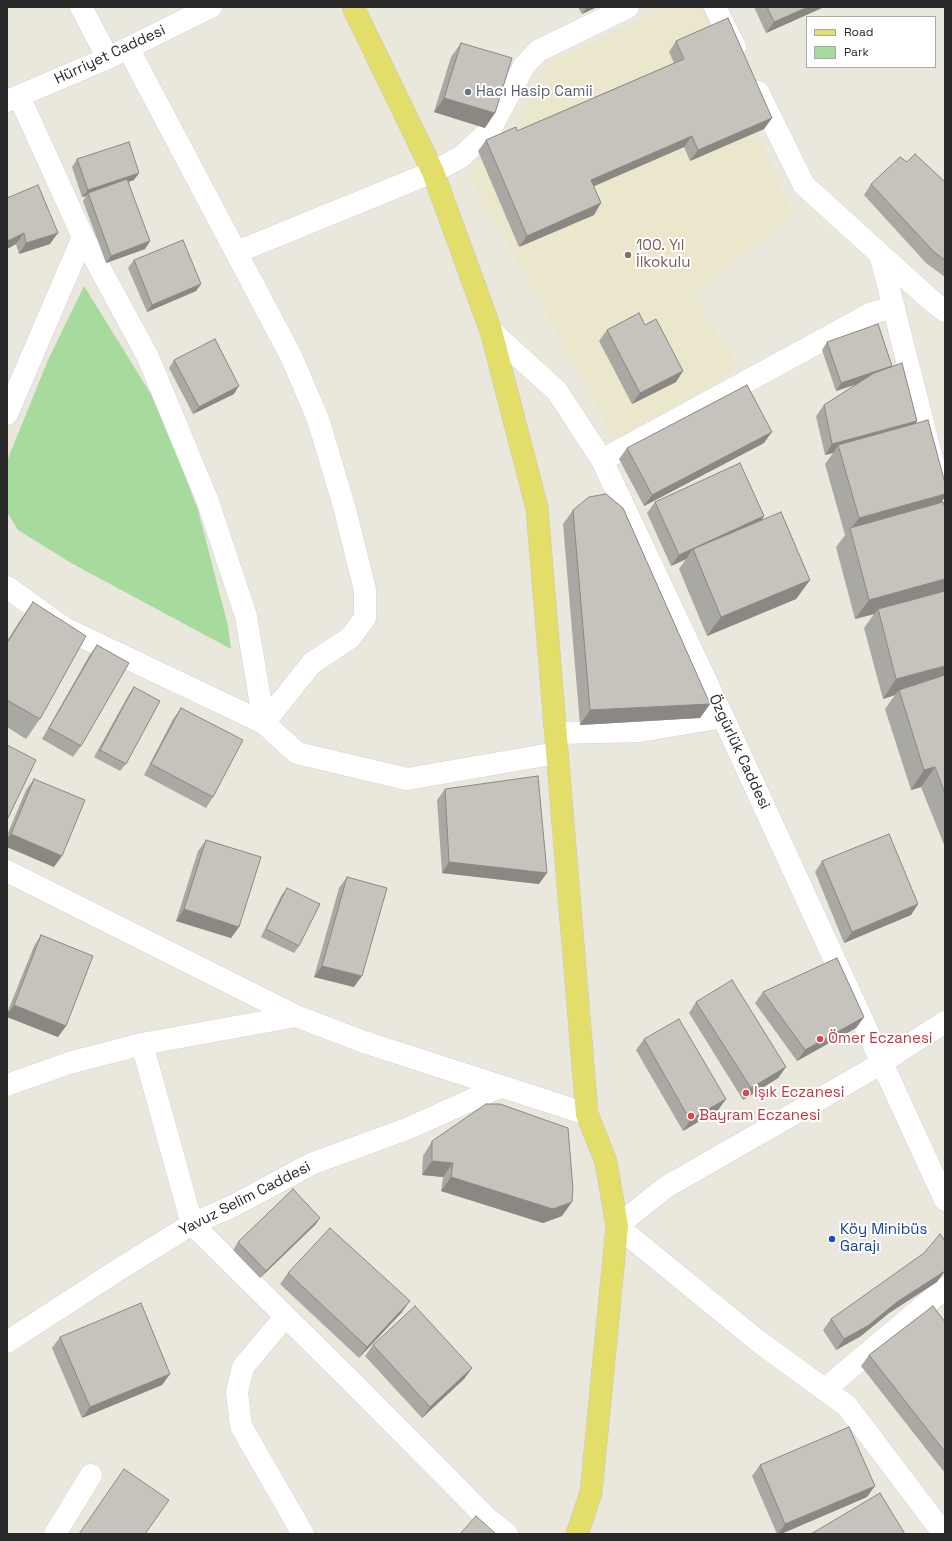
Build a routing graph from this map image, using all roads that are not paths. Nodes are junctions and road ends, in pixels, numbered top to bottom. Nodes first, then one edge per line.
1 (81, 7) edge
2 (211, 7) edge
3 (353, 7) edge
4 (628, 7) edge
5 (715, 7) edge
6 (128, 48) junction
7 (108, 58) junction
8 (13, 98) edge
9 (433, 172) junction
10 (83, 237) junction
11 (237, 252) junction
12 (880, 254) junction
13 (894, 307) junction
14 (945, 311) edge
15 (491, 331) junction
16 (7, 414) edge
17 (602, 460) junction
18 (945, 510) edge
19 (7, 586) edge
20 (723, 717) junction
21 (264, 723) junction
22 (556, 743) junction
23 (7, 872) edge
24 (296, 1016) junction
25 (945, 1022) edge
26 (142, 1044) junction
27 (883, 1062) junction
28 (7, 1085) edge
29 (500, 1086) junction
30 (587, 1114) junction
31 (945, 1200) edge
32 (192, 1224) junction
33 (617, 1226) junction
34 (945, 1288) edge
35 (285, 1317) junction
36 (7, 1342) edge
37 (824, 1390) junction
38 (91, 1475) dead end
39 (55, 1534) edge
40 (302, 1534) edge
41 (507, 1534) edge
42 (577, 1534) edge
43 (944, 1534) edge

1 - 7 street
2 - 6 street, Hürriyet Caddesi
3 - 9 main road
4 - 9 street
5 - 12 street
6 - 7 street, Hürriyet Caddesi
6 - 11 street
7 - 8 street, Hürriyet Caddesi
8 - 10 street
9 - 11 street
9 - 15 main road
10 - 16 street
10 - 21 street
11 - 21 street
12 - 13 street
12 - 14 street
13 - 17 street
13 - 18 street
15 - 17 street, Özgürlük Caddesi
15 - 22 main road
17 - 20 street, Özgürlük Caddesi
19 - 21 street
20 - 22 street
20 - 27 street, Özgürlük Caddesi
21 - 22 street
22 - 30 main road
23 - 24 street
24 - 26 street
24 - 29 street
25 - 27 street
26 - 28 street
26 - 32 street
27 - 31 street, Özgürlük Caddesi
27 - 33 street
29 - 30 street
29 - 32 street, Yavuz Selim Caddesi
30 - 33 main road
32 - 35 street
32 - 36 street, Yavuz Selim Caddesi
33 - 37 street
33 - 42 main road
34 - 37 street
35 - 40 street
35 - 41 street
37 - 43 street
38 - 39 street

